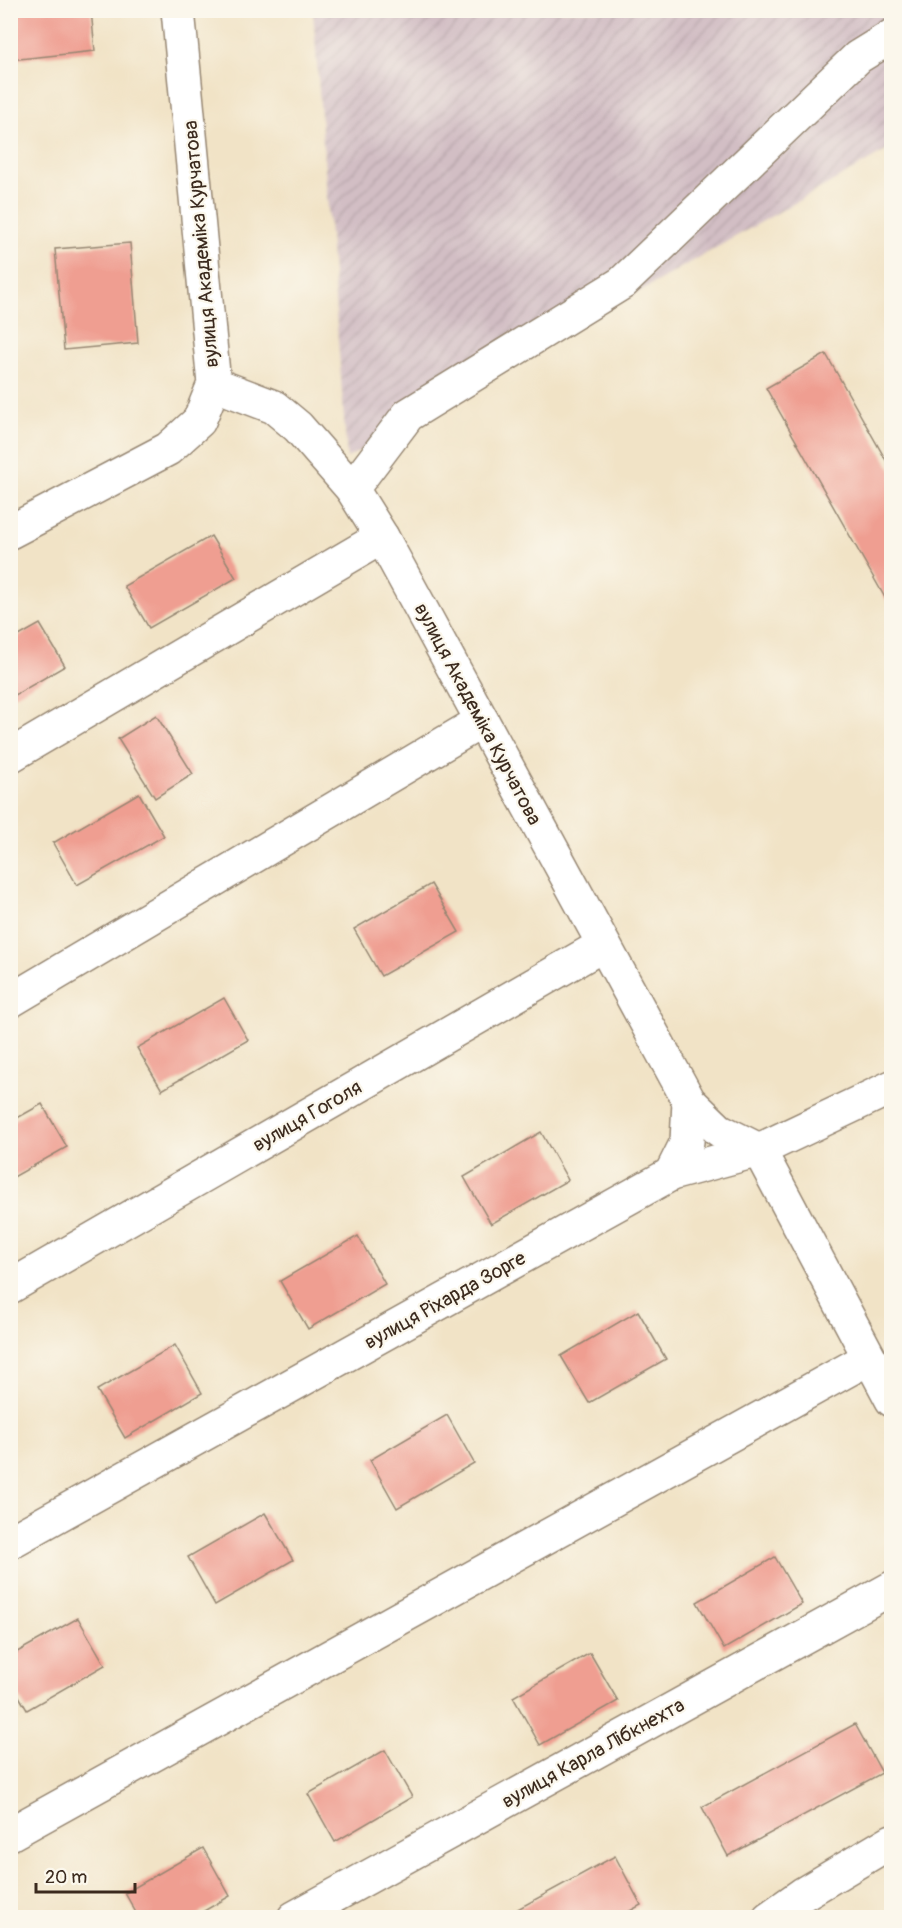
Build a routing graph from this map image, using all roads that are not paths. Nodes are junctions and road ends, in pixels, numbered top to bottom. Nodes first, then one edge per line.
1 (178, 10) edge
2 (891, 36) edge
3 (214, 384) junction
4 (352, 489) junction
5 (10, 532) edge
6 (382, 537) junction
7 (482, 721) junction
8 (10, 756) edge
9 (603, 945) junction
10 (10, 1001) edge
11 (891, 1087) edge
12 (689, 1101) junction
13 (759, 1150) junction
14 (671, 1174) junction
15 (10, 1287) edge
16 (869, 1358) junction
17 (891, 1400) edge
18 (10, 1542) edge
19 (891, 1588) edge
20 (10, 1834) edge
21 (891, 1841) edge
22 (294, 1917) edge
23 (770, 1917) edge

1 - 3 street, вулиця Академіка Курчатова
2 - 4 street
3 - 4 street, вулиця Академіка Курчатова
3 - 5 street
4 - 6 street, вулиця Академіка Курчатова
6 - 7 street, вулиця Академіка Курчатова
6 - 8 street
7 - 9 street, вулиця Академіка Курчатова
7 - 10 street
9 - 12 street, вулиця Академіка Курчатова
9 - 15 street, вулиця Гоголя
11 - 13 street, вулиця Ріхарда Зорге
12 - 13 street, вулиця Академіка Курчатова
12 - 14 street
13 - 14 street, вулиця Ріхарда Зорге
13 - 16 street
14 - 18 street, вулиця Ріхарда Зорге
16 - 17 street
16 - 20 street
19 - 22 street, вулиця Карла Лібкнехта
21 - 23 street

